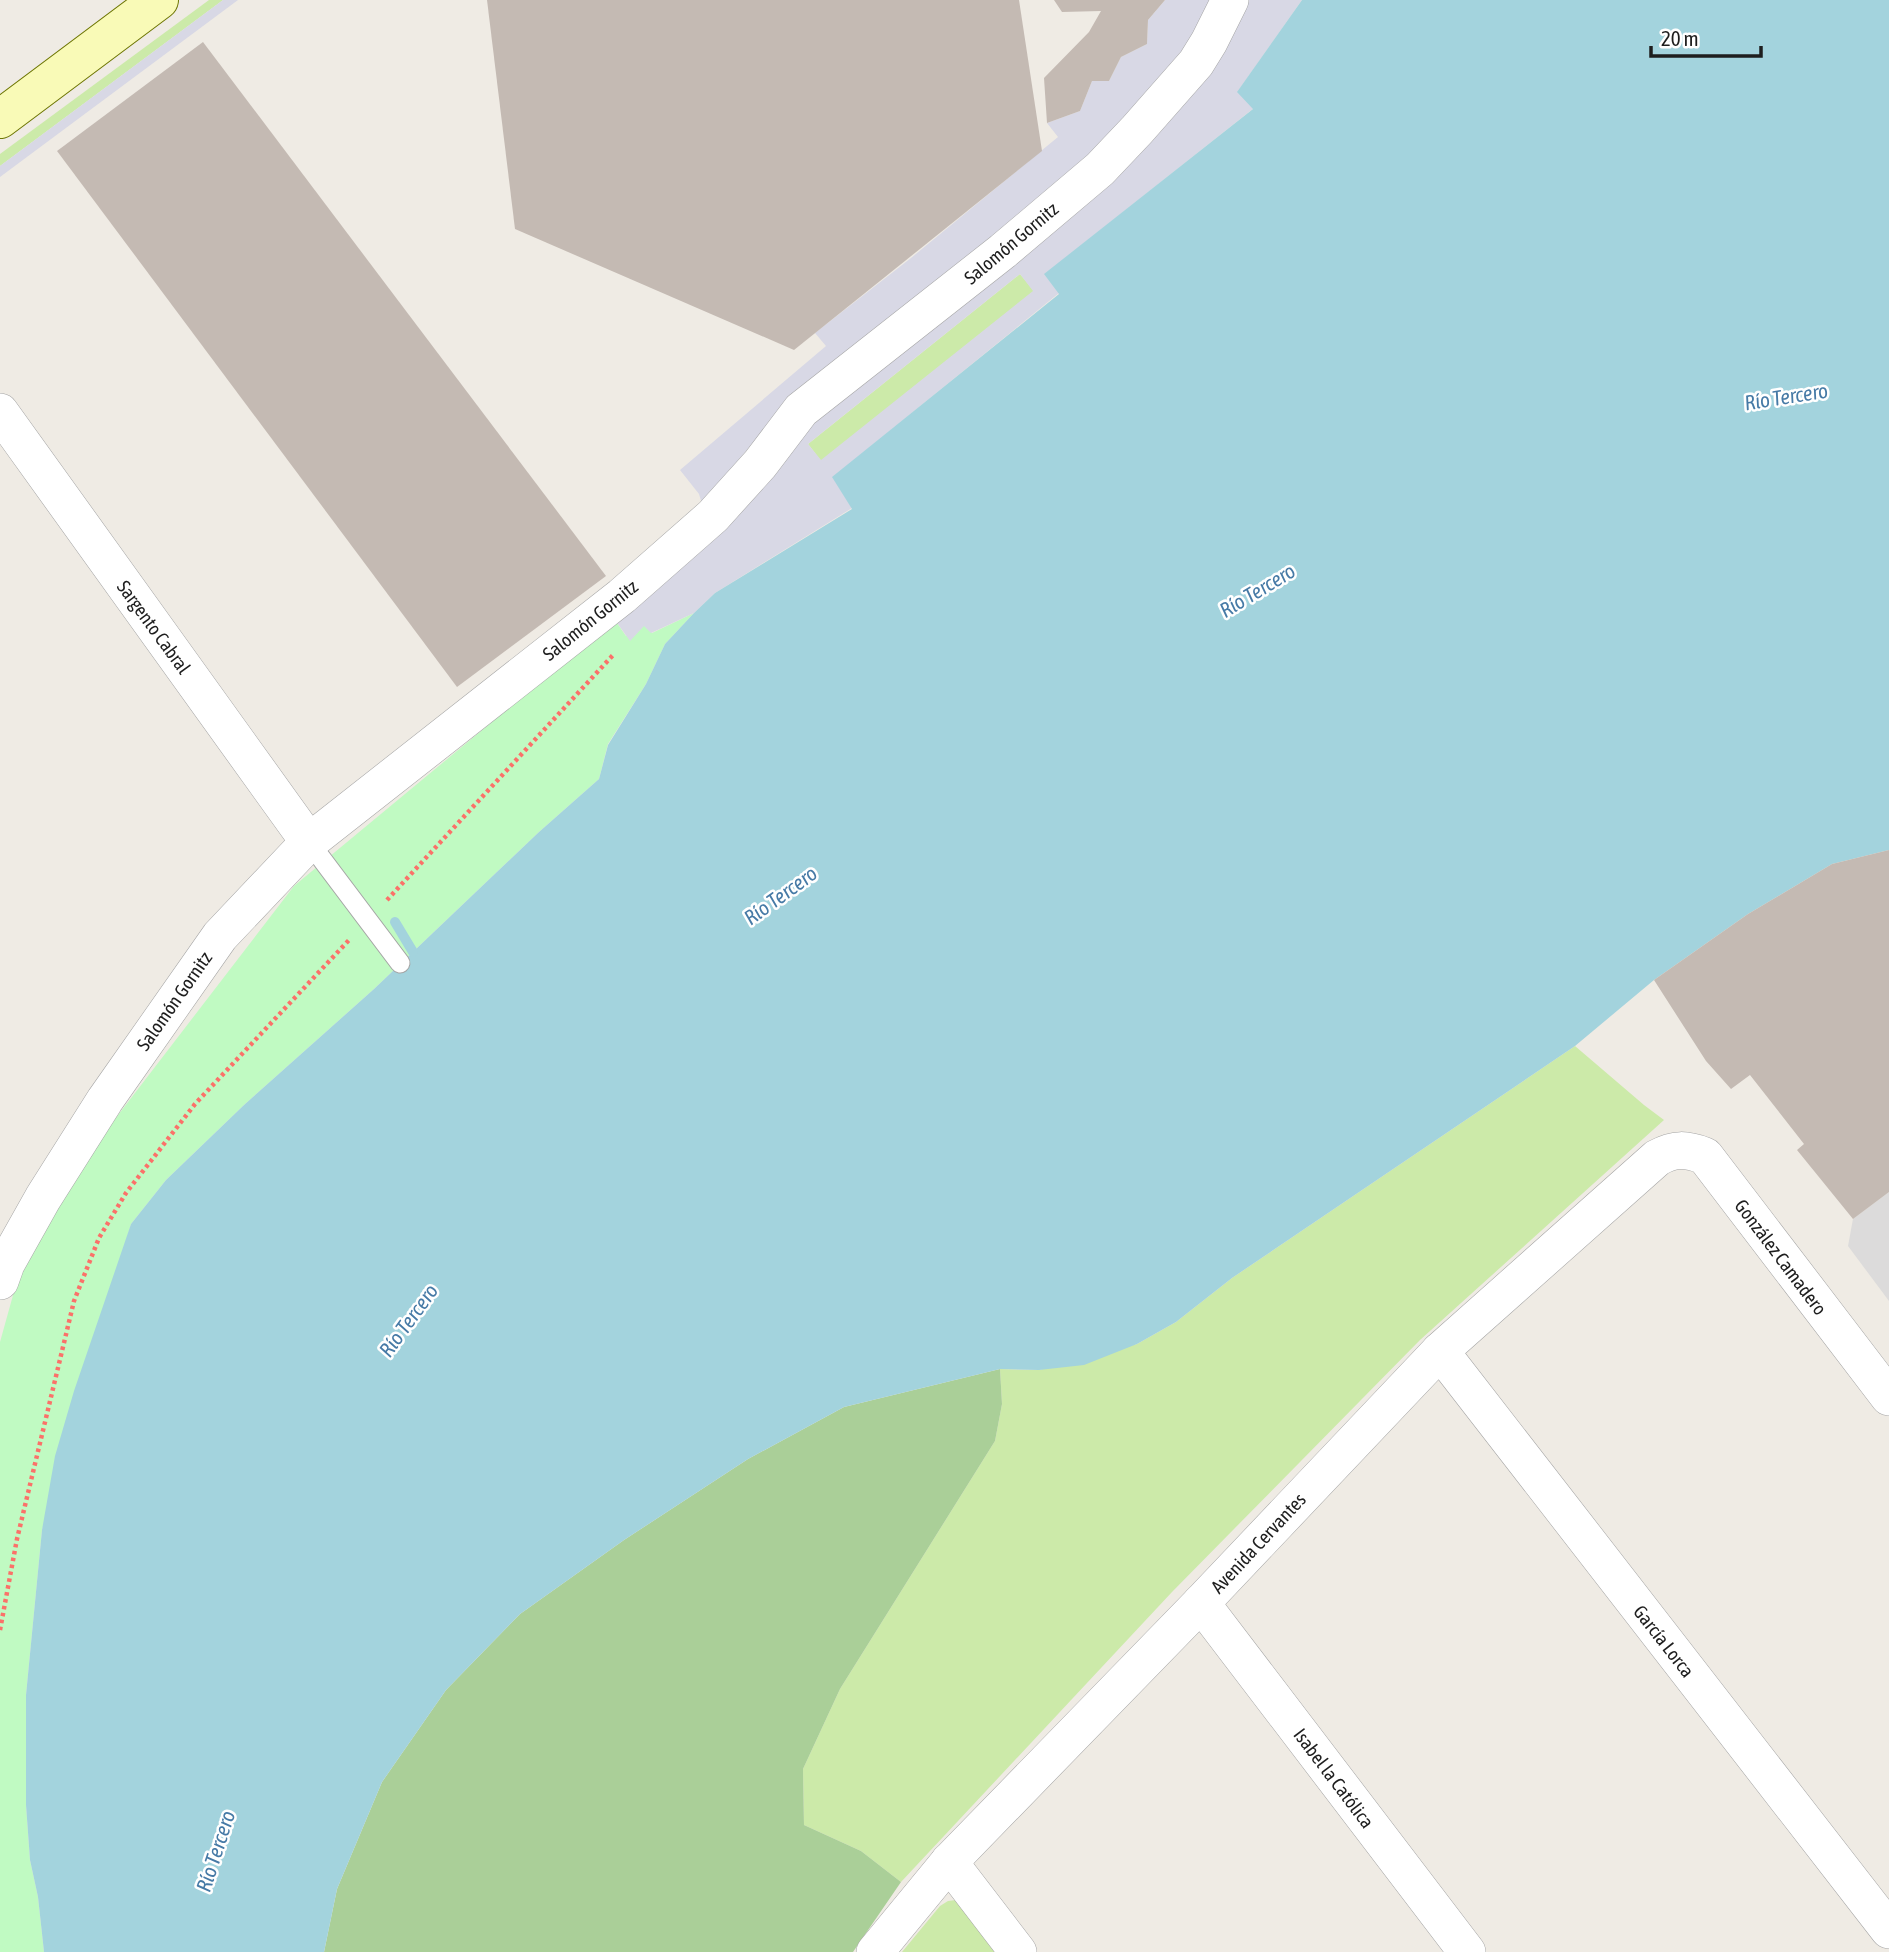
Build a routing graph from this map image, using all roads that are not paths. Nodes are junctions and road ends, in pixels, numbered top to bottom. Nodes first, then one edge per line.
1 (159, 0) edge
2 (1230, 0) edge
3 (0, 119) edge
4 (0, 412) edge
5 (309, 842) junction
6 (400, 963) dead end
7 (1657, 1158) joint
8 (0, 1281) edge
9 (1440, 1351) junction
10 (1889, 1397) edge
11 (1201, 1603) junction
12 (948, 1862) junction
13 (1889, 1930) edge
14 (876, 1950) edge
15 (1018, 1952) edge
16 (1467, 1952) edge

1 - 3 main road
2 - 5 street, Salomón Gornitz
4 - 5 street, Sargento Cabral
5 - 6 lane
5 - 8 street, Salomón Gornitz
7 - 9 street, Avenida Cervantes
7 - 10 street, González Camadero
9 - 11 street, Avenida Cervantes
9 - 13 street, García Lorca
11 - 12 street, Avenida Cervantes
11 - 16 street, Isabel la Católica
12 - 14 street, Avenida Cervantes
12 - 15 street

